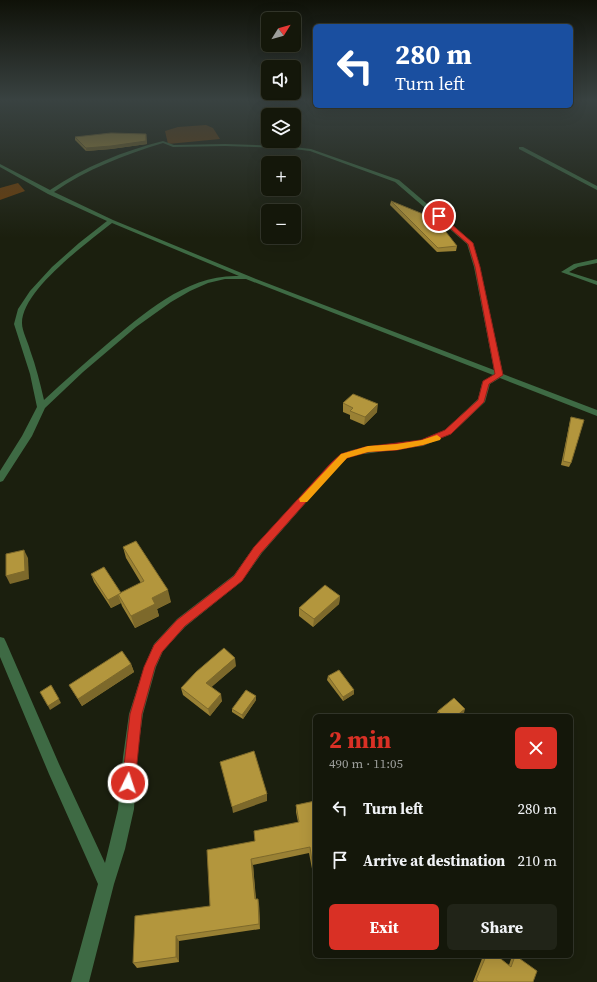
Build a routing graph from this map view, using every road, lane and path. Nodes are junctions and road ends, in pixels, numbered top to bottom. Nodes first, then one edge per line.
1 (153, 146) edge
2 (236, 146) edge
3 (521, 148) dead end
4 (0, 165) edge
5 (597, 188) edge
6 (50, 193) junction
7 (111, 221) junction
8 (597, 261) edge
9 (254, 280) junction
10 (597, 283) edge
11 (499, 375) junction
12 (41, 407) junction
13 (597, 413) edge
14 (0, 479) edge
15 (0, 642) edge
16 (106, 884) junction
17 (80, 982) edge

1 - 6 street
2 - 11 street
3 - 5 street
4 - 6 street
6 - 7 street
7 - 9 street
7 - 12 street
8 - 10 street
9 - 11 street
9 - 12 street
11 - 13 street
11 - 16 street
12 - 14 street
15 - 16 street
16 - 17 street

